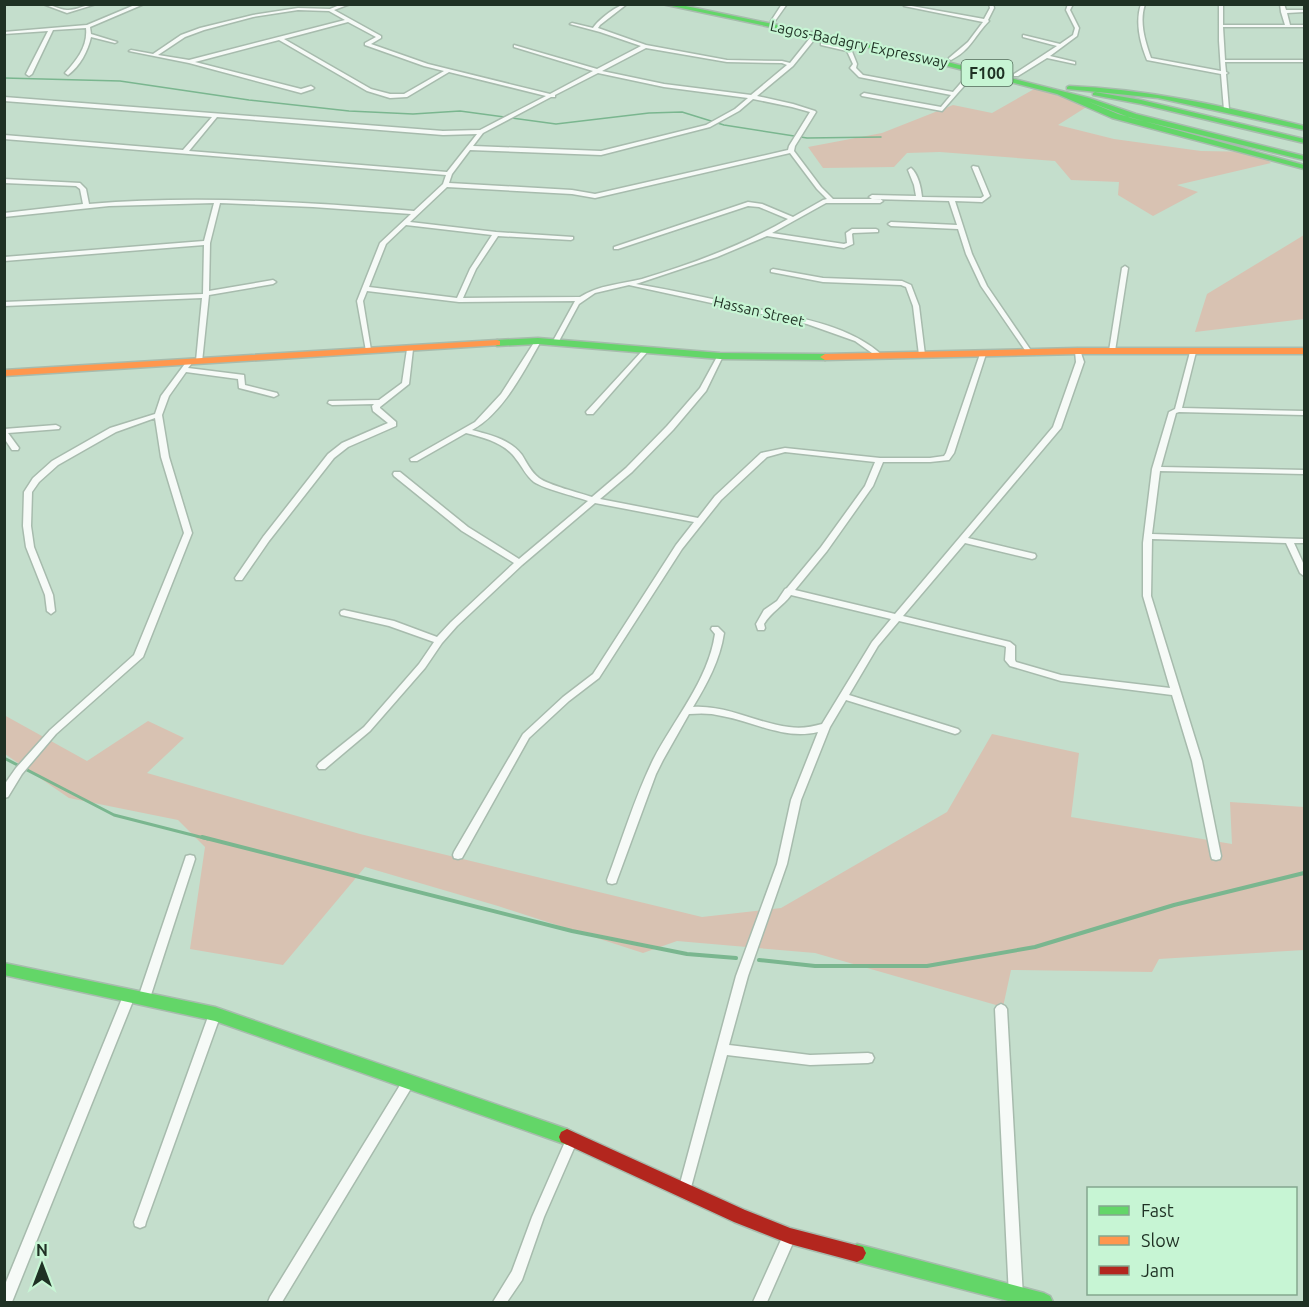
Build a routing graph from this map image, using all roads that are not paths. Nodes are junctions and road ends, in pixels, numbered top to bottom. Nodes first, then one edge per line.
1 (45, 4) edge
2 (94, 4) edge
3 (142, 4) edge
4 (348, 4) edge
5 (625, 4) edge
6 (691, 4) edge
7 (785, 4) edge
8 (991, 4) edge
9 (1071, 4) edge
10 (1143, 4) edge
11 (1221, 4) edge
12 (1282, 4) edge
13 (673, 5) edge
14 (906, 6) edge
15 (330, 10) junction
16 (1305, 11) edge
17 (1284, 12) junction
18 (773, 20) junction
19 (346, 21) junction
20 (987, 21) junction
21 (572, 24) dead end
22 (88, 26) junction
23 (1222, 26) junction
24 (1288, 26) junction
25 (1305, 26) edge
26 (51, 30) junction
27 (599, 31) junction
28 (6, 32) edge
29 (90, 35) junction
30 (1025, 36) dead end
31 (279, 38) junction
32 (816, 41) junction
33 (115, 42) dead end
34 (1061, 45) junction
35 (516, 46) dead end
36 (645, 46) junction
37 (131, 51) dead end
38 (154, 55) junction
39 (1046, 56) junction
40 (951, 59) junction
41 (1223, 61) junction
42 (1305, 61) edge
43 (189, 62) junction
44 (1073, 63) dead end
45 (791, 65) junction
46 (975, 70) junction
47 (448, 71) junction
48 (598, 72) junction
49 (68, 73) dead end
50 (1225, 73) junction
51 (29, 74) dead end
52 (1016, 75) junction
53 (311, 88) dead end
54 (1069, 88) junction
55 (1052, 89) junction
56 (864, 94) dead end
57 (953, 94) junction
58 (553, 96) junction
59 (4, 99) edge
60 (752, 99) junction
61 (1226, 109) junction
62 (215, 116) junction
63 (1305, 128) edge
64 (481, 132) junction
65 (4, 136) edge
66 (1305, 141) edge
67 (471, 148) junction
68 (791, 151) junction
69 (185, 152) junction
70 (1305, 158) edge
71 (975, 167) dead end
72 (1305, 167) edge
73 (911, 170) dead end
74 (449, 174) junction
75 (4, 181) edge
76 (446, 186) junction
77 (919, 196) junction
78 (831, 200) junction
79 (952, 200) junction
80 (218, 201) junction
81 (843, 201) junction
82 (880, 201) dead end
83 (86, 205) junction
84 (417, 213) junction
85 (4, 215) edge
86 (791, 218) junction
87 (406, 223) junction
88 (891, 224) dead end
89 (959, 227) junction
90 (876, 231) dead end
91 (496, 234) junction
92 (766, 234) junction
93 (571, 238) dead end
94 (207, 243) junction
95 (616, 248) dead end
96 (4, 259) edge
97 (1125, 268) dead end
98 (773, 271) dead end
99 (273, 282) dead end
100 (630, 284) junction
101 (365, 289) junction
102 (206, 295) junction
103 (579, 299) junction
104 (459, 300) junction
105 (4, 304) edge
106 (538, 341) junction
107 (556, 341) junction
108 (411, 349) junction
109 (368, 350) junction
110 (646, 350) junction
111 (1078, 351) junction
112 (1112, 351) junction
113 (1305, 351) edge
114 (1029, 352) junction
115 (1193, 352) junction
116 (983, 354) junction
117 (922, 355) junction
118 (720, 356) junction
119 (881, 357) junction
120 (192, 364) junction
121 (4, 373) edge
122 (274, 396) dead end
123 (382, 402) junction
124 (332, 403) dead end
125 (1179, 410) junction
126 (590, 412) dead end
127 (1305, 413) edge
128 (158, 415) junction
129 (56, 427) dead end
130 (4, 431) edge
131 (466, 431) junction
132 (15, 448) dead end
133 (414, 459) dead end
134 (880, 460) junction
135 (1156, 469) junction
136 (1305, 472) edge
137 (397, 474) dead end
138 (594, 500) junction
139 (700, 521) junction
140 (1150, 536) junction
141 (964, 540) junction
142 (1289, 541) junction
143 (1305, 541) edge
144 (1032, 556) dead end
145 (519, 563) junction
146 (1305, 573) edge
147 (239, 578) dead end
148 (788, 591) junction
149 (51, 611) dead end
150 (344, 613) dead end
151 (898, 619) junction
152 (761, 628) dead end
153 (715, 629) dead end
154 (439, 641) junction
155 (1175, 692) junction
156 (843, 696) junction
157 (687, 711) junction
158 (825, 728) junction
159 (955, 731) dead end
160 (322, 766) dead end
161 (4, 794) edge
162 (458, 855) dead end
163 (1216, 856) dead end
164 (190, 859) dead end
165 (612, 880) dead end
166 (4, 969) edge
167 (129, 996) junction
168 (144, 998) junction
169 (1001, 1009) dead end
170 (215, 1014) junction
171 (722, 1049) junction
172 (868, 1058) dead end
173 (409, 1081) junction
174 (572, 1139) junction
175 (684, 1191) junction
176 (140, 1222) dead end
177 (790, 1236) junction
178 (1017, 1297) junction
179 (5, 1302) edge
180 (275, 1302) edge
181 (500, 1302) edge
182 (760, 1302) edge
183 (1044, 1302) edge

1 - 2 street
3 - 22 street
4 - 15 street
5 - 27 street
6 - 18 main road, Lagos-Badagry Expressway / F100
7 - 18 street
8 - 20 street
9 - 34 street
10 - 50 street
11 - 23 street
12 - 17 street
13 - 32 main road, Lagos-Badagry Expressway / F100
14 - 20 street
15 - 19 street
15 - 38 street
16 - 17 street
17 - 24 street
18 - 40 main road, Lagos-Badagry Expressway / F100
19 - 31 street
19 - 47 street
20 - 40 street
21 - 27 street
22 - 26 street
22 - 29 street
23 - 24 street
23 - 41 street
24 - 25 street
26 - 28 street
26 - 51 street
27 - 36 street
29 - 33 street
29 - 49 street
30 - 34 street
31 - 43 street
31 - 47 street
32 - 45 street
32 - 46 main road, Lagos-Badagry Expressway / F100
32 - 57 street
34 - 39 street
35 - 48 street
36 - 45 street
36 - 48 street
37 - 38 street
38 - 43 street
39 - 44 street
39 - 52 street
40 - 52 main road, Lagos-Badagry Expressway / F100
41 - 42 street
41 - 50 street
43 - 53 street
45 - 60 street
46 - 55 main road, Lagos-Badagry Expressway / F100
46 - 57 street
47 - 58 street
48 - 58 street
48 - 60 street
50 - 61 street
52 - 54 main road, Lagos-Badagry Expressway / F100
54 - 61 main road, Lagos-Badagry Expressway
54 - 66 main road, Lagos-Badagry Expressway / F100
55 - 70 main road, Lagos-Badagry Expressway / F100
55 - 72 main road, Lagos-Badagry Expressway
56 - 57 street
58 - 64 street
59 - 62 street
60 - 67 street
60 - 68 street
61 - 63 main road, Lagos-Badagry Expressway
62 - 64 street
62 - 69 street
64 - 67 street
65 - 69 street
67 - 74 street
68 - 76 street
68 - 78 street
69 - 74 street
71 - 79 street
73 - 77 street
74 - 76 street
75 - 83 street
76 - 84 street
77 - 79 street
77 - 81 street
78 - 81 street
78 - 86 street
79 - 89 street
80 - 83 street
80 - 84 street
80 - 94 street
81 - 82 street
83 - 85 street
84 - 87 street
86 - 92 street
86 - 95 street
87 - 91 street
87 - 101 street
88 - 89 street
89 - 114 street
90 - 92 street
91 - 93 street
91 - 104 street
92 - 100 street
94 - 96 street
94 - 102 street
97 - 112 street
98 - 117 street
99 - 102 street
100 - 103 street
100 - 119 street, Hassan Street
101 - 104 street
101 - 109 street
102 - 105 street
102 - 120 street
103 - 104 street
103 - 107 street
106 - 107 main road
106 - 108 main road
106 - 131 street
107 - 110 main road
108 - 109 main road
108 - 123 street
109 - 120 main road
110 - 118 main road
110 - 126 street
111 - 112 main road
111 - 114 main road
111 - 141 street
112 - 115 main road
113 - 115 main road
114 - 116 main road
115 - 125 street
116 - 117 main road
116 - 134 street
117 - 119 main road
118 - 119 main road
118 - 138 street
120 - 121 main road
120 - 122 street
120 - 128 street
123 - 124 street
123 - 147 street
125 - 127 street
125 - 135 street
128 - 149 street
128 - 161 street
129 - 130 street
130 - 132 street
131 - 133 street
131 - 138 street
134 - 139 street
134 - 148 street
135 - 136 street
135 - 140 street
137 - 145 street
138 - 139 street
138 - 145 street
139 - 162 street
140 - 142 street
140 - 155 street
141 - 144 street
141 - 151 street
142 - 143 street
142 - 146 street
145 - 154 street
148 - 151 street
148 - 152 street
150 - 154 street
151 - 155 street
151 - 156 street
153 - 157 street
154 - 160 street
155 - 163 street
156 - 158 street
156 - 159 street
157 - 158 street
157 - 165 street
158 - 171 street
164 - 168 street
166 - 167 main road
167 - 168 main road
167 - 179 street
168 - 170 main road
169 - 178 street
170 - 173 main road
170 - 176 street
171 - 172 street
171 - 175 street
173 - 174 main road
173 - 180 street
174 - 175 main road
174 - 181 street
175 - 177 main road
177 - 178 main road
177 - 182 street
178 - 183 main road

